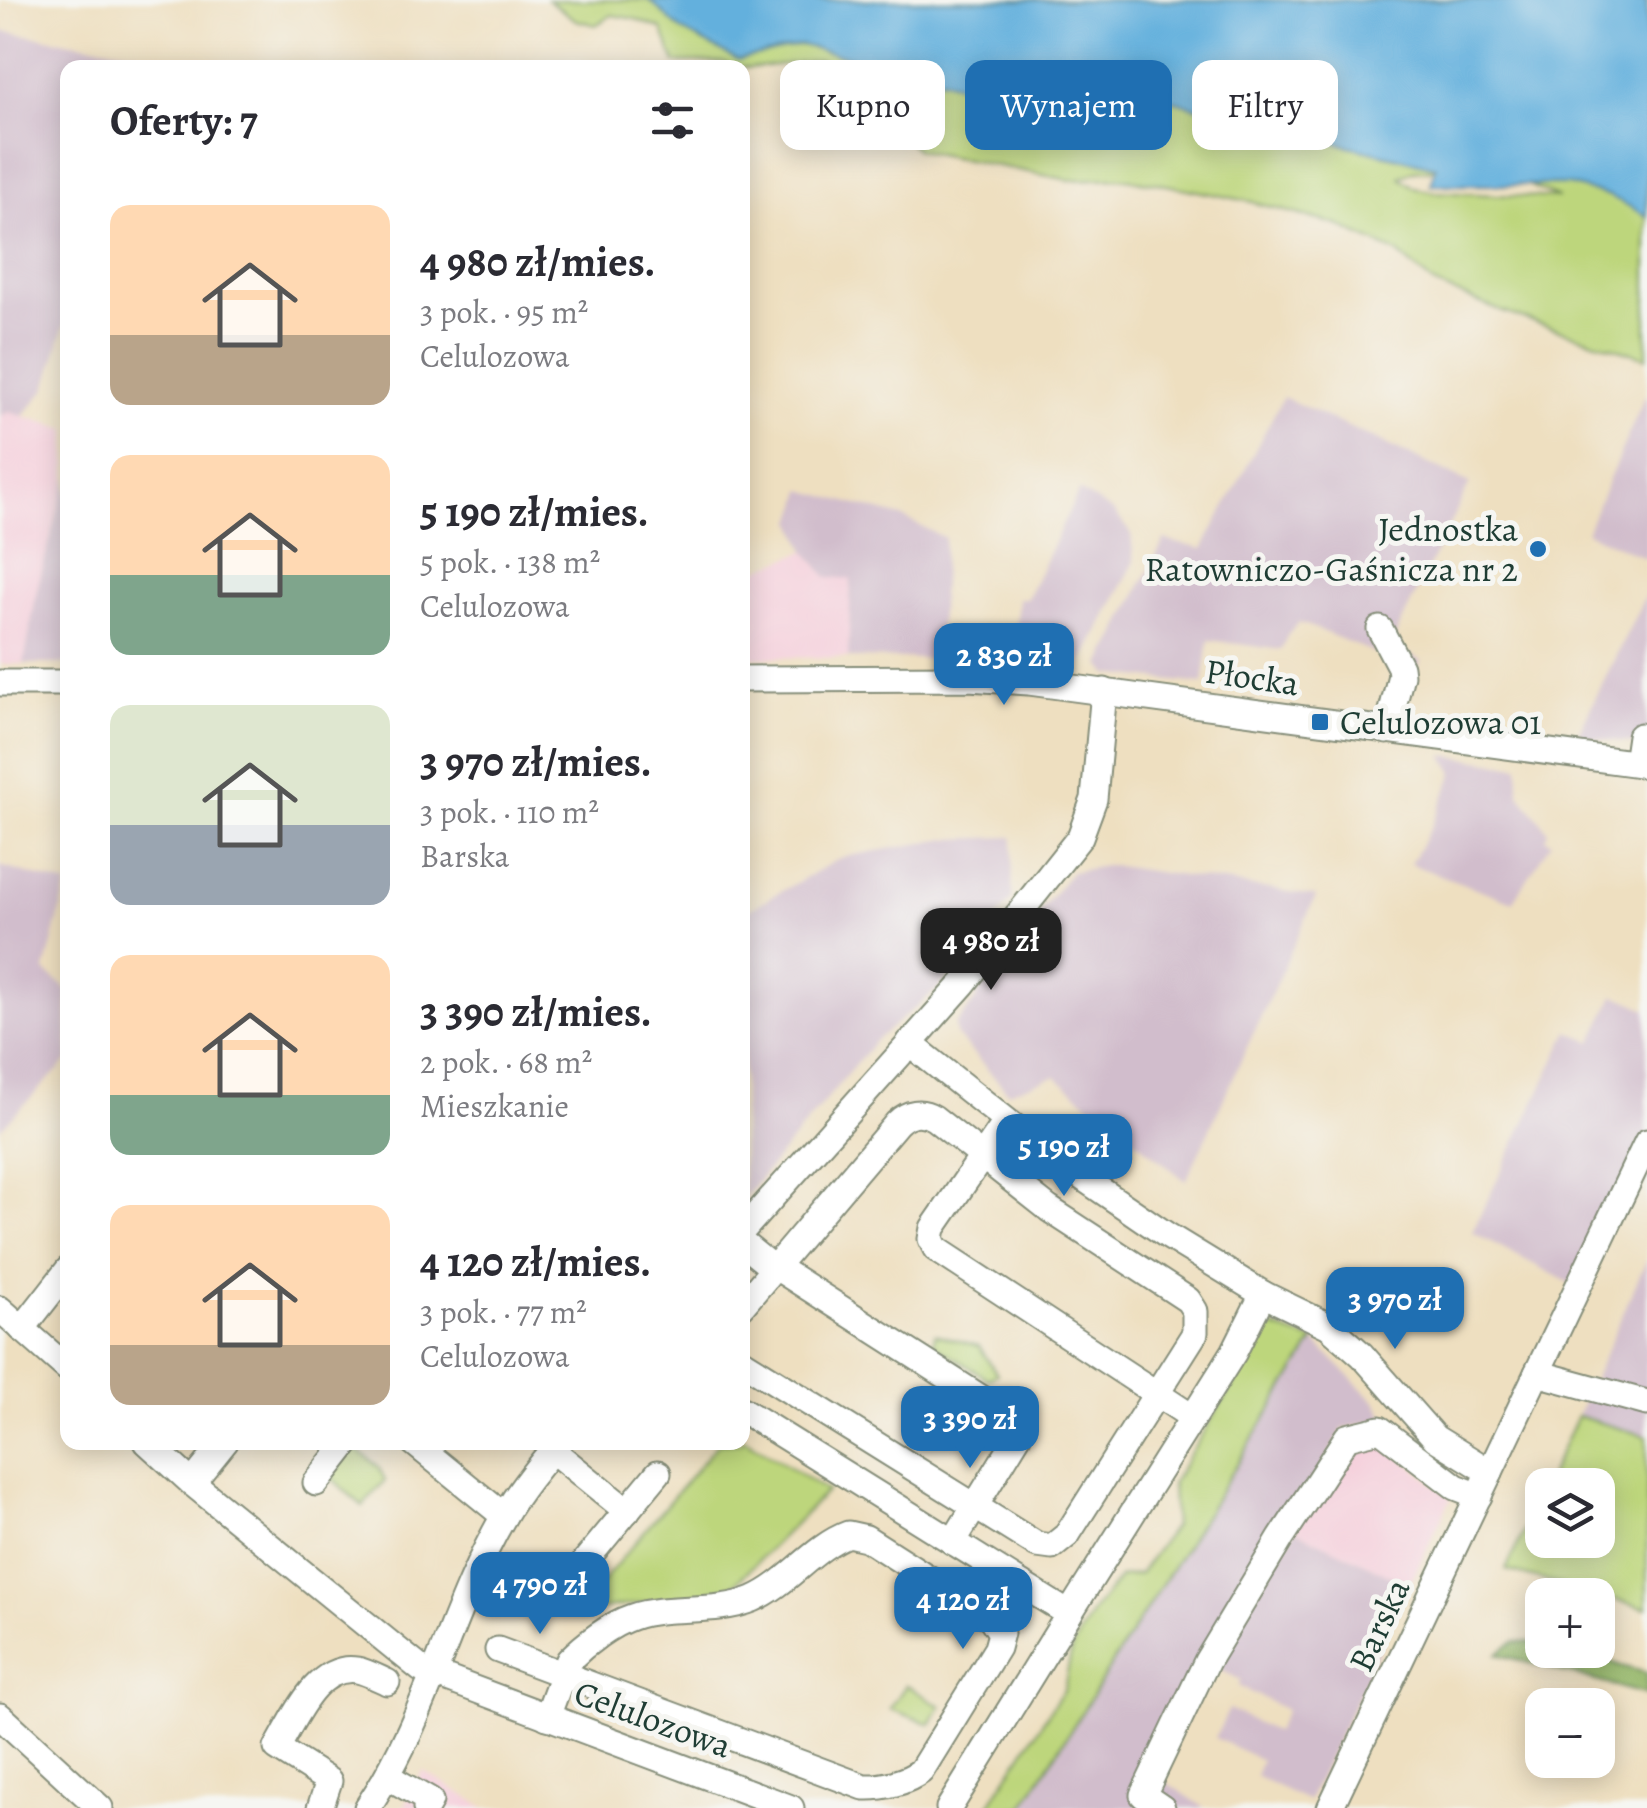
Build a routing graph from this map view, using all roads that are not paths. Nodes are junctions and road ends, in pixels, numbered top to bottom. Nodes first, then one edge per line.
1 (1380, 629) dead end
2 (750, 679) edge
3 (0, 683) edge
4 (60, 684) edge
5 (1104, 691) junction
6 (1387, 730) junction
7 (1647, 736) edge
8 (1641, 764) edge
9 (909, 1044) junction
10 (1006, 1122) junction
11 (1647, 1142) edge
12 (982, 1156) junction
13 (750, 1221) edge
14 (750, 1249) edge
15 (775, 1268) junction
16 (60, 1280) edge
17 (1263, 1294) junction
18 (750, 1297) edge
19 (0, 1309) edge
20 (22, 1328) junction
21 (60, 1362) edge
22 (750, 1366) edge
23 (1537, 1373) junction
24 (1155, 1395) junction
25 (1647, 1403) edge
26 (750, 1415) edge
27 (1192, 1417) junction
28 (156, 1450) edge
29 (219, 1450) edge
30 (343, 1450) edge
31 (422, 1450) edge
32 (553, 1450) edge
33 (560, 1450) edge
34 (1490, 1472) junction
35 (658, 1473) dead end
36 (192, 1483) junction
37 (320, 1486) dead end
38 (1478, 1496) junction
39 (881, 1497) junction
40 (976, 1507) junction
41 (627, 1510) junction
42 (504, 1516) junction
43 (860, 1535) junction
44 (953, 1542) junction
45 (586, 1560) dead end
46 (1069, 1614) junction
47 (498, 1650) dead end
48 (433, 1675) junction
49 (563, 1675) junction
50 (386, 1682) dead end
51 (974, 1684) junction
52 (1011, 1707) junction
53 (0, 1716) edge
54 (547, 1718) junction
55 (388, 1776) junction
56 (100, 1808) edge
57 (320, 1808) edge
58 (367, 1808) edge
59 (426, 1808) edge
60 (791, 1808) edge
61 (949, 1808) edge
62 (1162, 1808) edge
63 (1330, 1808) edge

1 - 6 street
2 - 5 street, Płocka
3 - 4 street
5 - 6 street, Płocka
5 - 9 street
6 - 8 street, Płocka
7 - 8 street
9 - 10 street
9 - 13 street
10 - 12 street
10 - 17 street
11 - 23 street, Barska
12 - 15 street
12 - 24 street
12 - 24 street
14 - 15 street
15 - 18 street
15 - 40 street
16 - 20 street
17 - 27 street
17 - 34 street
19 - 20 street
20 - 21 street
22 - 40 street
23 - 25 street
23 - 34 street, Barska
24 - 27 street
24 - 40 street
26 - 39 street
27 - 46 street
28 - 36 street, Celulozowa
29 - 36 street
30 - 37 street
31 - 42 street
32 - 42 street
33 - 41 street
34 - 38 street, Barska
35 - 41 street
36 - 48 street, Celulozowa
38 - 62 street
38 - 63 street, Barska
39 - 43 street
39 - 44 street
40 - 44 street
41 - 45 street
42 - 48 street
43 - 49 street
43 - 51 street
44 - 46 street
46 - 52 street
47 - 49 street
48 - 54 street, Celulozowa
48 - 55 street
49 - 51 street
49 - 54 street
50 - 57 street
51 - 52 street
52 - 61 street
53 - 56 street
54 - 60 street, Celulozowa
55 - 58 street
55 - 59 street

